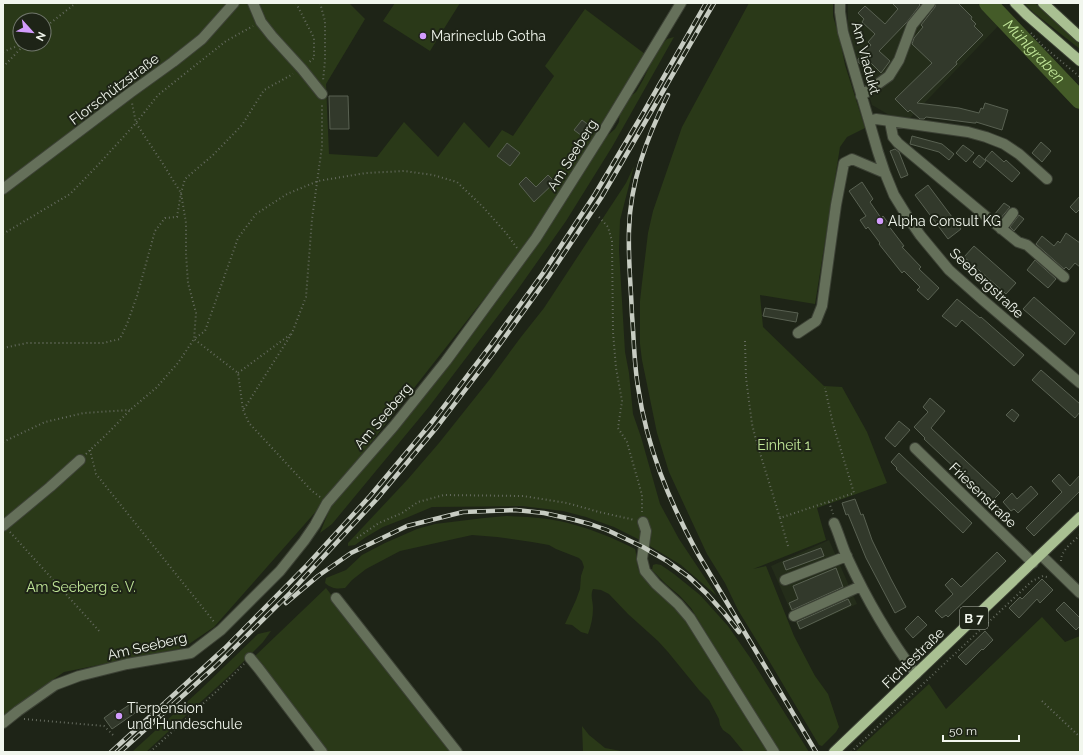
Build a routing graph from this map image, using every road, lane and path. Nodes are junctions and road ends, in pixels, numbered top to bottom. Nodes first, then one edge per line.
1 (76, 3) edge
2 (234, 3) edge
3 (253, 3) edge
4 (296, 3) edge
5 (320, 3) edge
6 (681, 3) edge
7 (840, 3) edge
8 (930, 3) edge
9 (1015, 3) edge
10 (1043, 3) edge
11 (52, 22) edge
12 (261, 22) junction
13 (1080, 37) edge
14 (16, 52) edge
15 (1080, 61) edge
16 (3, 67) edge
17 (302, 69) junction
18 (130, 93) junction
19 (322, 94) junction
20 (861, 96) junction
21 (869, 121) junction
22 (890, 122) junction
23 (136, 123) junction
24 (885, 173) junction
25 (1047, 179) dead end
26 (318, 181) junction
27 (3, 190) edge
28 (181, 193) junction
29 (1013, 213) dead end
30 (599, 217) dead end
31 (1001, 228) junction
32 (3, 234) edge
33 (523, 256) junction
34 (1064, 277) dead end
35 (292, 333) junction
36 (798, 333) dead end
37 (194, 339) junction
38 (745, 341) dead end
39 (3, 348) edge
40 (238, 373) junction
41 (1080, 383) edge
42 (825, 388) dead end
43 (130, 410) junction
44 (243, 410) junction
45 (3, 442) edge
46 (915, 448) dead end
47 (90, 450) junction
48 (80, 460) joint
49 (829, 502) junction
50 (327, 503) junction
51 (780, 518) junction
52 (1080, 518) edge
53 (643, 522) junction
54 (834, 523) joint
55 (3, 525) edge
56 (1080, 534) edge
57 (357, 538) dead end
58 (788, 546) dead end
59 (1041, 555) junction
60 (847, 556) junction
61 (1062, 562) dead end
62 (1033, 563) junction
63 (1046, 577) dead end
64 (785, 580) dead end
65 (861, 586) junction
66 (1080, 593) edge
67 (336, 598) dead end
68 (794, 616) dead end
69 (221, 630) junction
70 (101, 633) dead end
71 (250, 658) joint
72 (916, 674) junction
73 (1042, 701) dead end
74 (6, 720) edge
75 (114, 736) dead end
76 (1080, 738) edge
77 (839, 750) edge
78 (150, 752) edge
79 (322, 752) edge
80 (457, 752) edge
81 (774, 752) edge
82 (851, 752) edge

1 - 11 path
2 - 18 street, Florschützstraße
3 - 12 street
4 - 17 path
5 - 19 path
6 - 33 street, Am Seeberg
7 - 20 street, Am Viadukt
8 - 20 street
9 - 15 main road
10 - 13 main road
12 - 17 street
12 - 23 path
14 - 16 path
17 - 19 street
17 - 28 path
18 - 23 path
18 - 27 street, Florschützstraße
19 - 26 path
20 - 21 street, Am Viadukt
21 - 22 street
21 - 24 street, Seebergstraße
22 - 25 street
22 - 31 street
23 - 28 path
23 - 32 path
24 - 36 street
24 - 41 street, Seebergstraße
26 - 33 path
26 - 35 path
26 - 37 path
28 - 37 path
28 - 39 path
29 - 31 street
30 - 53 path
31 - 34 street
33 - 50 street, Am Seeberg
35 - 40 path
35 - 44 path
37 - 40 path
37 - 43 path
38 - 51 path
40 - 44 path
42 - 49 path
43 - 45 path
43 - 47 path
44 - 50 path
46 - 62 street, Friesenstraße
47 - 48 path
47 - 69 path
48 - 55 street
49 - 51 path
49 - 54 path
50 - 69 street, Am Seeberg
51 - 58 path
52 - 59 main road, Fichtestraße / B 7
53 - 57 path
53 - 81 street
54 - 60 street
55 - 70 path
56 - 61 path
59 - 62 main road, Fichtestraße / B 7
59 - 66 street
60 - 64 street
60 - 65 street
62 - 72 main road, Fichtestraße / B 7
63 - 82 path
65 - 68 street
65 - 72 street
67 - 80 street
69 - 74 street, Am Seeberg
71 - 78 path
71 - 79 street
72 - 77 main road, Fichtestraße / B 7
73 - 76 path
74 - 75 path

